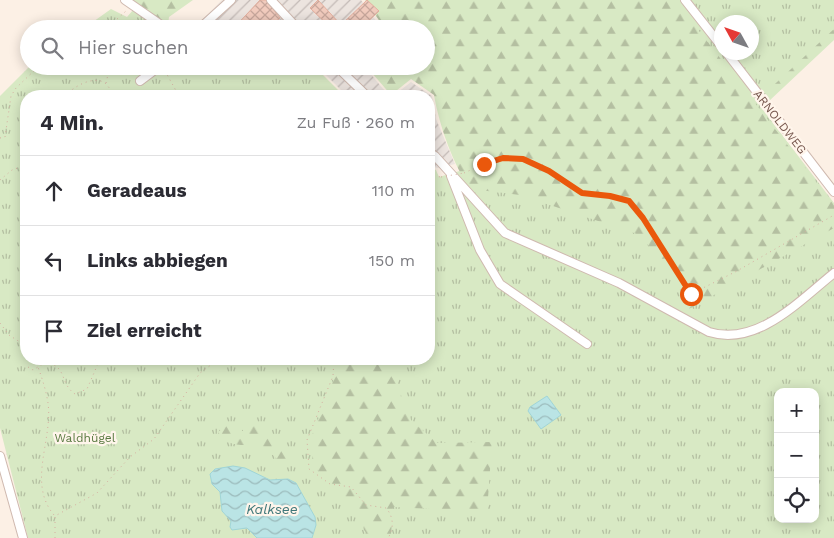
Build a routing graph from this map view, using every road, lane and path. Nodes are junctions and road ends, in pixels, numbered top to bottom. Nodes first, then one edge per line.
1 (125, 0) edge
2 (230, 0) edge
3 (271, 0) edge
4 (685, 0) edge
5 (125, 13) dead end
6 (117, 20) edge
7 (153, 20) edge
8 (209, 20) edge
9 (290, 20) edge
10 (714, 37) edge
11 (732, 60) edge
12 (30, 75) edge
13 (108, 75) edge
14 (148, 75) edge
15 (166, 75) edge
16 (345, 75) edge
17 (140, 81) dead end
18 (105, 84) junction
19 (70, 90) edge
20 (110, 90) edge
21 (175, 90) edge
22 (361, 90) edge
23 (0, 138) edge
24 (435, 156) edge
25 (20, 167) edge
26 (448, 170) junction
27 (435, 176) edge
28 (0, 180) edge
29 (834, 192) edge
30 (834, 215) edge
31 (834, 273) edge
32 (0, 323) edge
33 (20, 340) edge
34 (587, 344) dead end
35 (56, 365) edge
36 (97, 365) edge
37 (211, 365) edge
38 (334, 365) edge
39 (38, 366) joint
40 (28, 367) dead end
41 (0, 456) edge
42 (55, 516) junction
43 (23, 538) edge
44 (55, 538) edge
45 (388, 538) edge

1 - 7 street
2 - 8 street
3 - 9 street
4 - 10 street
5 - 6 path
11 - 29 street, ARNOLDWEG
12 - 23 path
13 - 18 path
14 - 17 street
15 - 21 path
16 - 22 street
18 - 19 path
18 - 20 path
24 - 26 street
25 - 28 path
26 - 31 street
26 - 34 street
27 - 30 path, bridge
32 - 33 path
35 - 36 path
37 - 42 path
38 - 45 path
39 - 40 path
39 - 42 path
41 - 43 street
42 - 44 path

